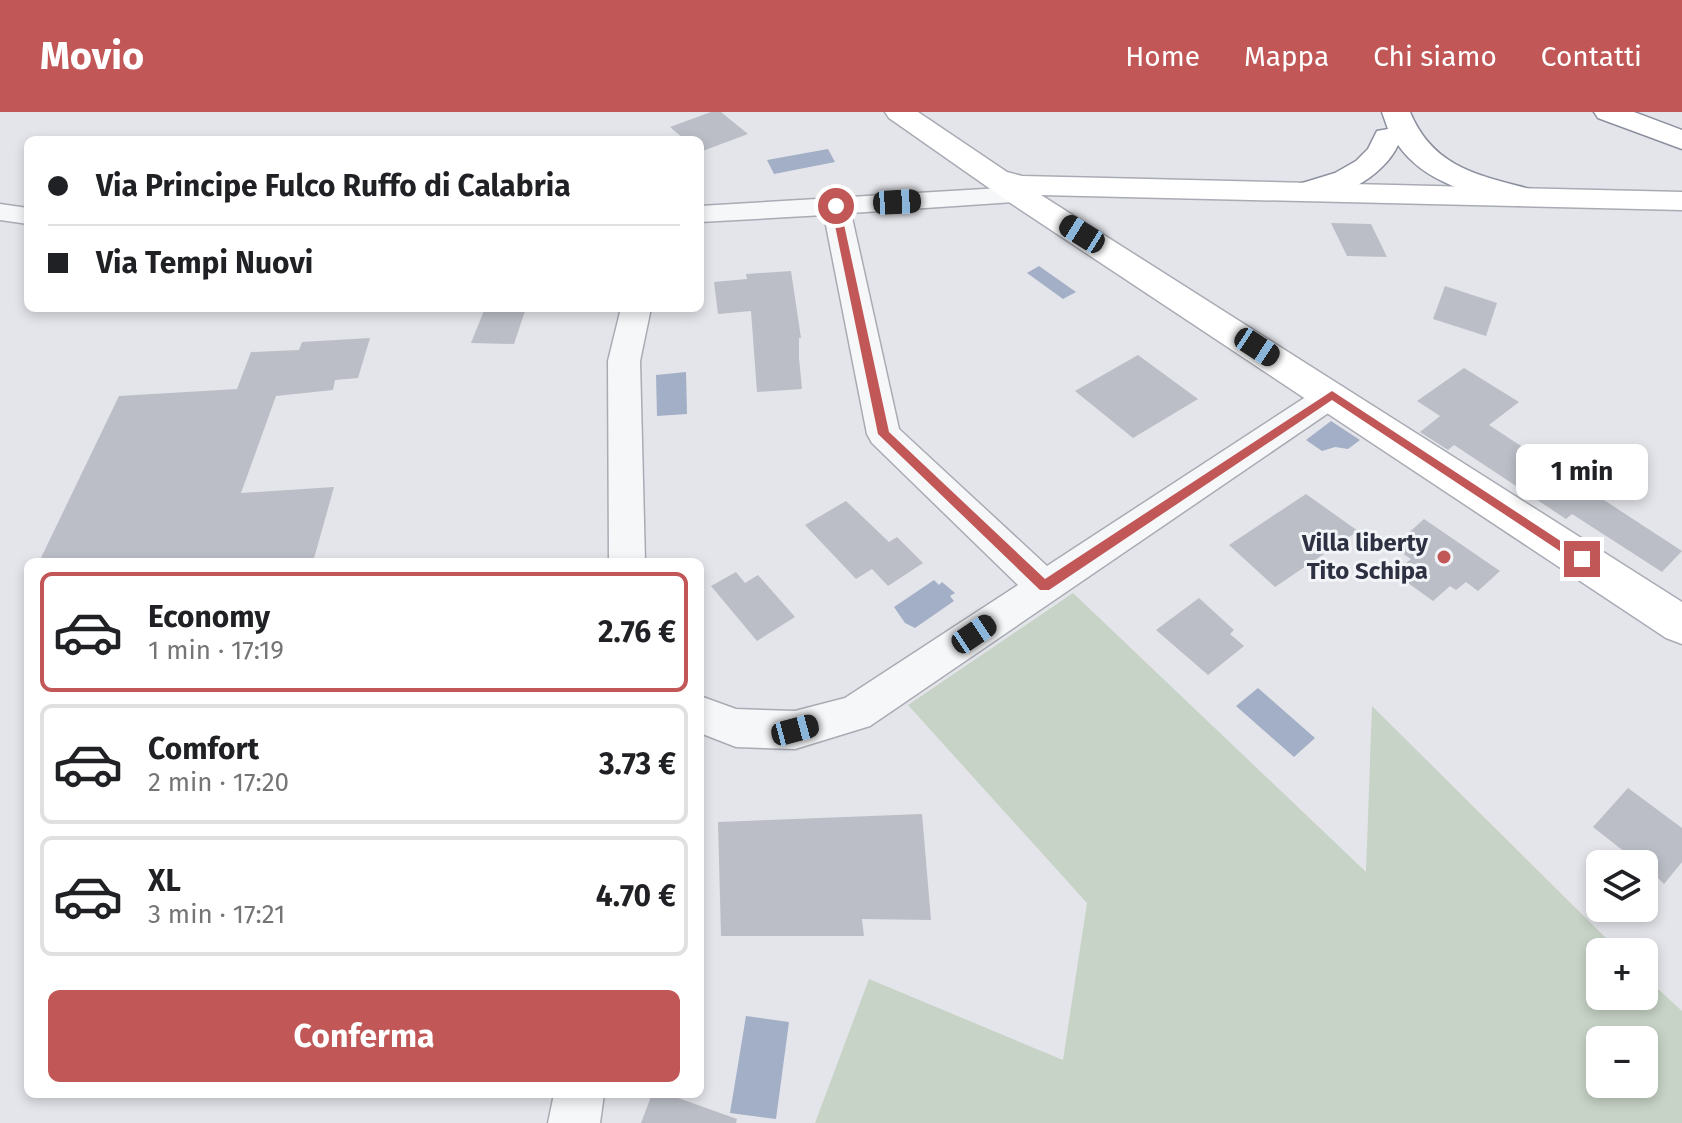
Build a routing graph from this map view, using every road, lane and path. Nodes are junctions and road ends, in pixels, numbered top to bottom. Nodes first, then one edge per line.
1 (899, 112) edge
2 (1608, 112) edge
3 (1624, 112) edge
4 (1668, 112) edge
5 (1682, 118) edge
6 (1388, 120) edge
7 (1682, 139) edge
8 (1414, 150) junction
9 (1008, 186) junction
10 (1310, 190) junction
11 (1425, 193) junction
12 (1519, 196) junction
13 (1682, 201) edge
14 (836, 206) junction
15 (0, 212) edge
16 (704, 214) edge
17 (24, 215) edge
18 (1103, 217) junction
19 (1057, 219) junction
20 (635, 312) edge
21 (1332, 395) junction
22 (627, 558) edge
23 (1045, 587) junction
24 (1682, 625) edge
25 (704, 716) edge
26 (578, 1098) edge
27 (574, 1123) edge

1 - 9 main road
2 - 7 main road
3 - 7 main road
4 - 5 main road
6 - 8 main road
6 - 10 main road
6 - 11 main road
8 - 11 main road
8 - 12 main road
9 - 14 street
9 - 18 main road
9 - 19 main road
10 - 11 main road
10 - 18 main road
11 - 12 main road
12 - 13 main road
14 - 16 street
14 - 23 street
15 - 17 street
18 - 19 main road
18 - 19 main road
18 - 21 main road
20 - 22 street
21 - 23 street
21 - 24 main road
23 - 25 street
26 - 27 street

